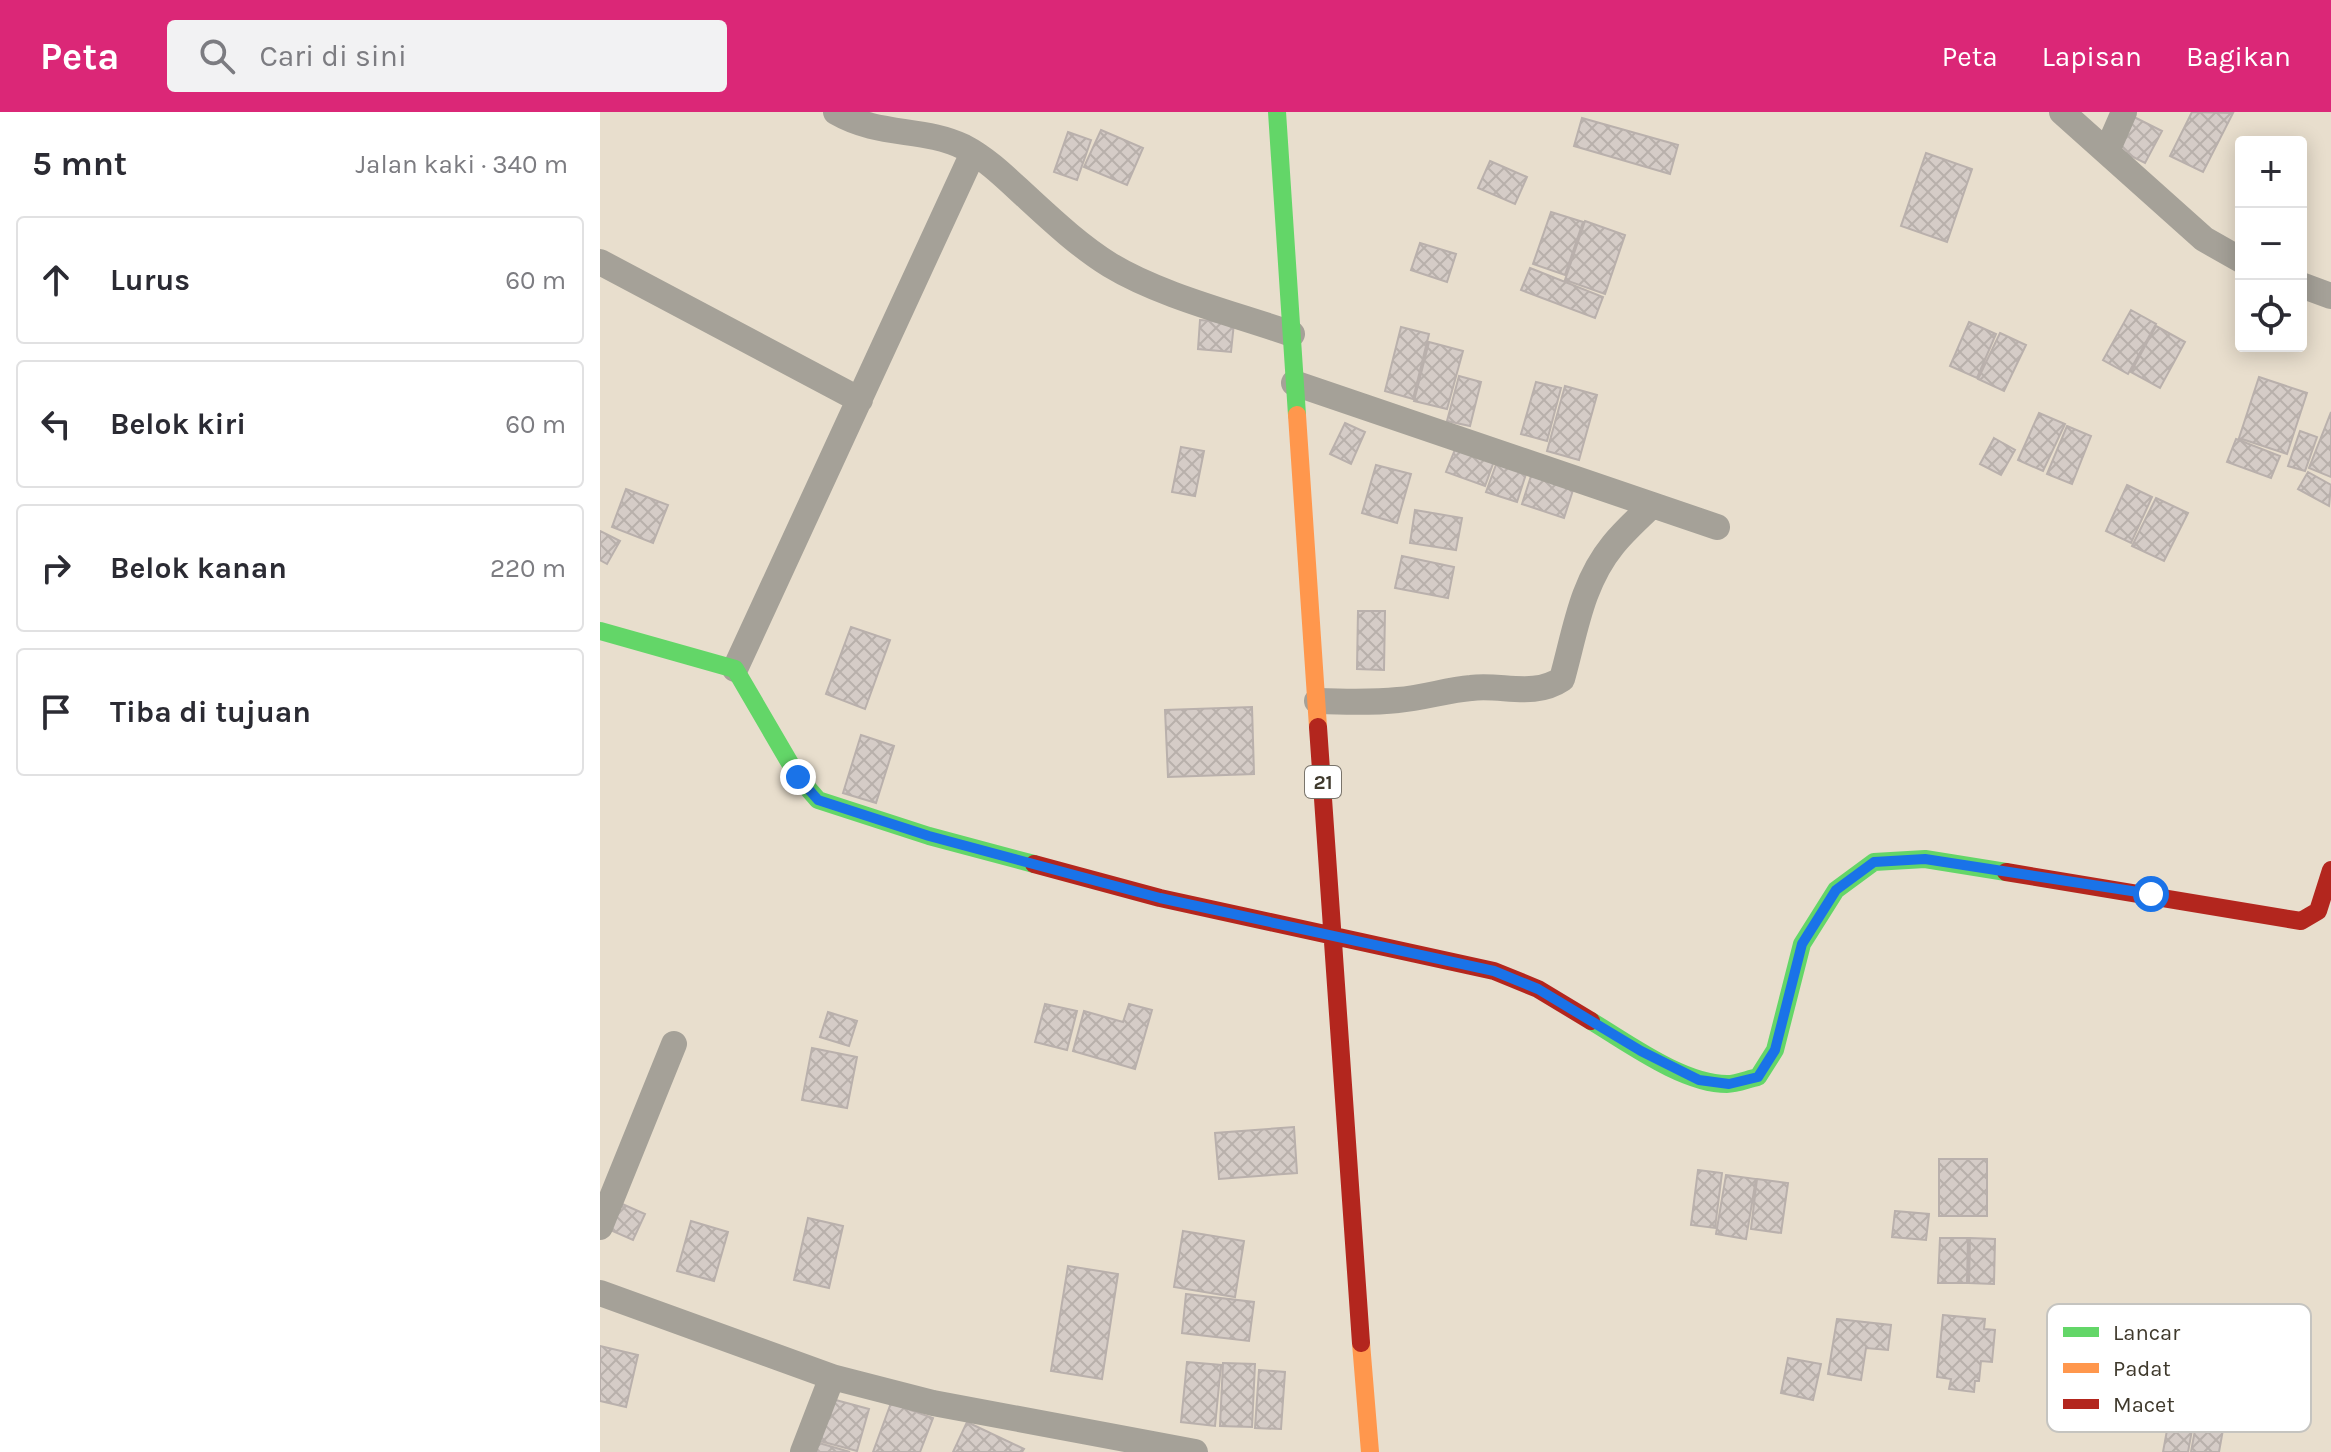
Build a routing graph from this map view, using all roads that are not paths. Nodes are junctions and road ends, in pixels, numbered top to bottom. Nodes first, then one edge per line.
1 (836, 112) edge
2 (1277, 112) edge
3 (2062, 112) edge
4 (2124, 112) edge
5 (2107, 151) junction
6 (973, 153) junction
7 (2235, 257) edge
8 (600, 262) edge
9 (2307, 287) edge
10 (2331, 296) edge
11 (1292, 334) junction
12 (1294, 383) junction
13 (860, 400) junction
14 (1652, 505) junction
15 (1717, 527) dead end
16 (600, 631) edge
17 (735, 669) junction
18 (1317, 701) junction
19 (2331, 870) edge
20 (1334, 936) junction
21 (674, 1044) dead end
22 (600, 1227) edge
23 (600, 1293) edge
24 (832, 1377) junction
25 (803, 1452) edge
26 (1195, 1452) edge
27 (1370, 1452) edge

1 - 6 street
2 - 11 main road, 21
3 - 5 street
4 - 5 street
5 - 7 street
6 - 11 street
6 - 13 street
8 - 13 street
9 - 10 street
11 - 12 main road, 21
12 - 14 street
12 - 18 main road, 21
13 - 17 street
14 - 15 street
14 - 18 street
16 - 17 main road
17 - 20 main road
18 - 20 main road, 21
19 - 20 main road
20 - 27 main road, 21
21 - 22 street
23 - 24 street
24 - 25 street
24 - 26 street

